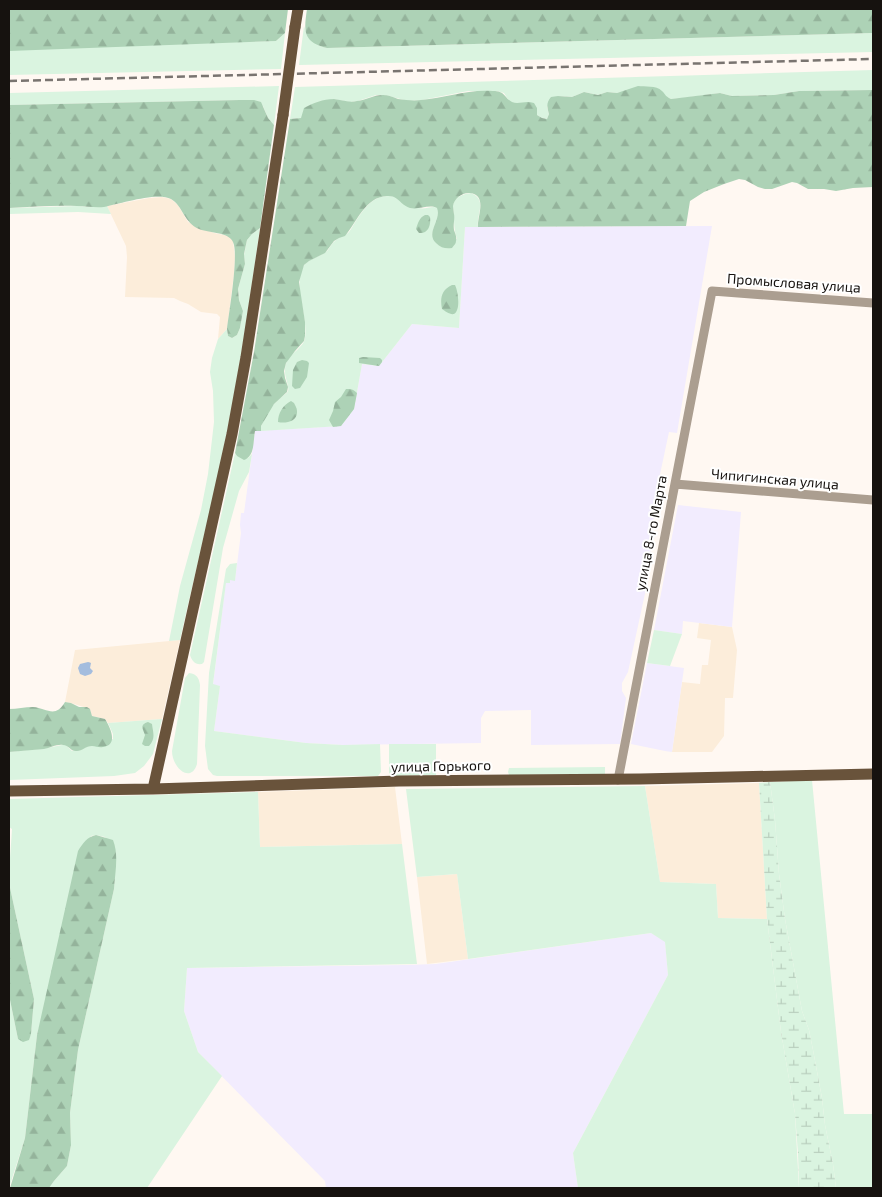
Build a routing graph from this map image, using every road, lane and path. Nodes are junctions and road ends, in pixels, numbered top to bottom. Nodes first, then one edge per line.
1 (298, 9) edge
2 (712, 291) joint
3 (873, 303) edge
4 (675, 484) junction
5 (873, 500) edge
6 (873, 774) edge
7 (618, 780) junction
8 (153, 789) junction
9 (9, 791) edge

1 - 8 main road, bridge
2 - 3 street, Промысловая улица
2 - 4 street, улица 8-го Марта
4 - 5 street, Чипигинская улица
4 - 7 street, улица 8-го Марта
6 - 7 main road, улица Горького
7 - 8 main road, улица Горького
8 - 9 main road, улица Горького

